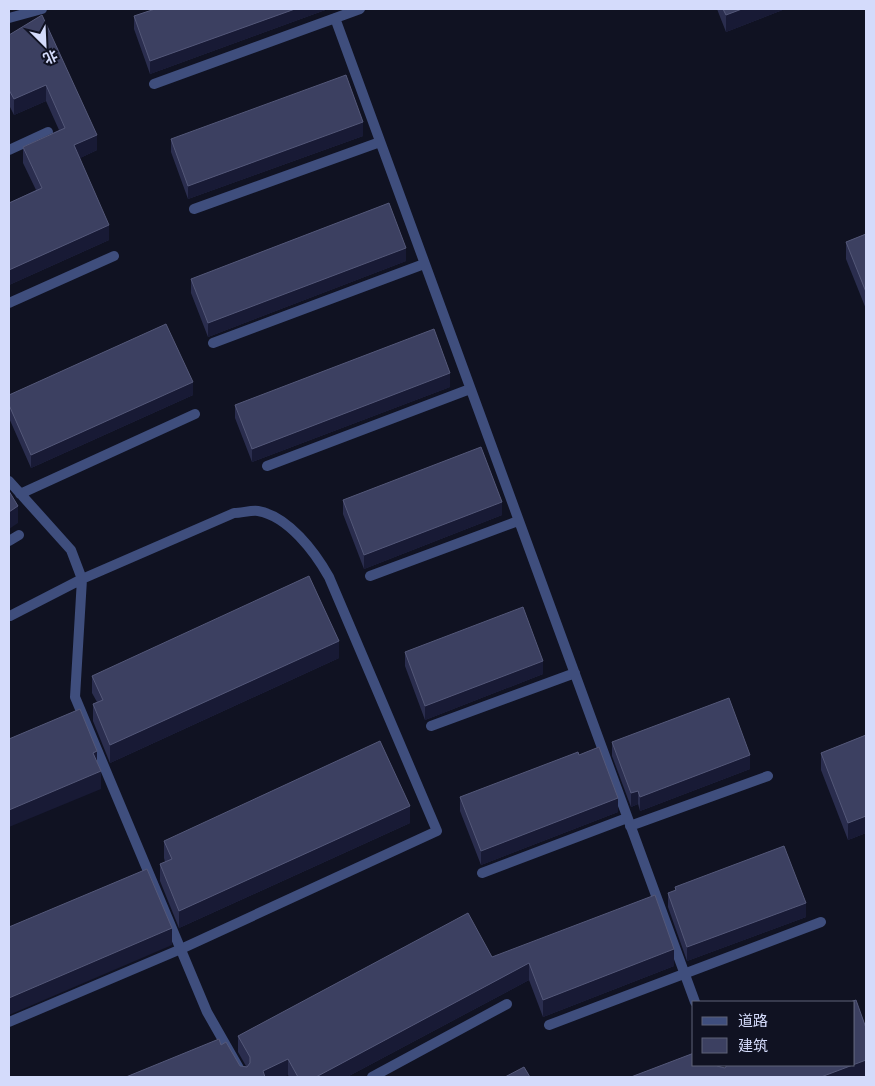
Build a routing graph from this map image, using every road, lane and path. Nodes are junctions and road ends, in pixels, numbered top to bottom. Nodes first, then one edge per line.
1 (42, 9) edge
2 (360, 9) edge
3 (9, 18) edge
4 (335, 18) junction
5 (154, 84) dead end
6 (48, 132) dead end
7 (380, 142) junction
8 (9, 150) edge
9 (194, 209) dead end
10 (114, 256) dead end
11 (424, 264) junction
12 (9, 304) edge
13 (213, 343) edge
14 (470, 389) junction
15 (194, 414) dead end
16 (267, 466) dead end
17 (9, 481) edge
18 (20, 494) junction
19 (518, 520) junction
20 (19, 535) dead end
21 (9, 542) edge
22 (370, 576) dead end
23 (82, 579) junction
24 (10, 617) edge
25 (574, 673) junction
26 (431, 726) edge
27 (768, 776) dead end
28 (629, 822) junction
29 (482, 873) dead end
30 (821, 922) dead end
31 (181, 949) junction
32 (685, 974) junction
33 (695, 1001) edge
34 (508, 1004) dead end
35 (9, 1022) edge
36 (549, 1025) dead end
37 (244, 1077) edge
38 (372, 1077) edge

1 - 3 street
2 - 4 street
4 - 5 street
4 - 7 street
6 - 8 street
7 - 9 street
7 - 11 street
10 - 12 street
11 - 13 street
11 - 14 street
14 - 16 street
14 - 19 street
15 - 18 street
17 - 18 street
18 - 23 street
19 - 22 street
19 - 25 street
20 - 21 street
23 - 24 street
23 - 31 street
23 - 31 street
25 - 26 street
25 - 28 street
27 - 28 street
28 - 29 street
28 - 32 street
30 - 32 street
31 - 35 street
31 - 37 street
32 - 33 street
32 - 36 street
34 - 38 street

